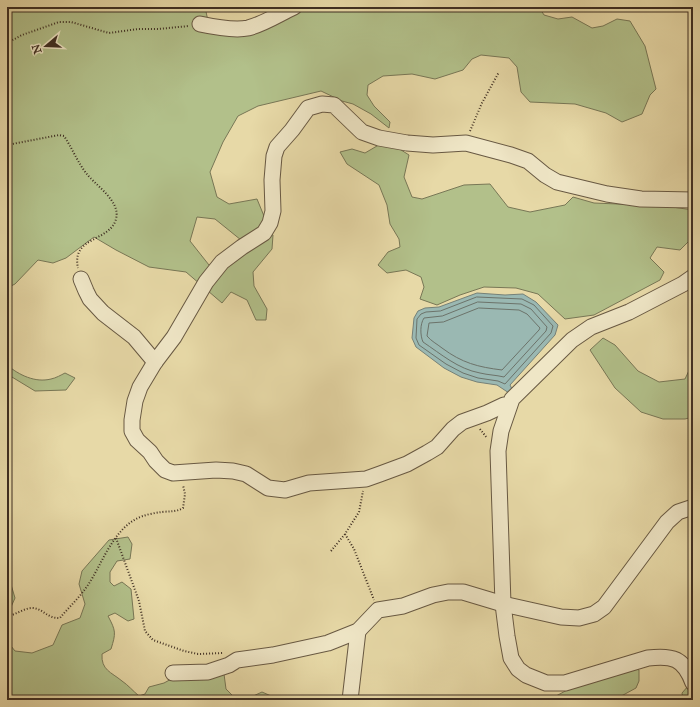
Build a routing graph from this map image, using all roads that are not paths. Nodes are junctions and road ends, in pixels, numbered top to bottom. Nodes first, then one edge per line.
1 (294, 7) edge
2 (200, 24) road end
3 (693, 200) edge
4 (693, 277) edge
5 (81, 279) road end
6 (155, 362) junction
7 (514, 399) junction
8 (693, 507) edge
9 (503, 604) junction
10 (358, 632) junction
11 (173, 673) dead end
12 (693, 683) edge
13 (350, 700) edge

1 - 2 street
3 - 6 street
4 - 7 street
5 - 6 street
6 - 7 street
7 - 9 street
8 - 9 street
9 - 10 street
9 - 12 street
10 - 11 street
10 - 13 street

